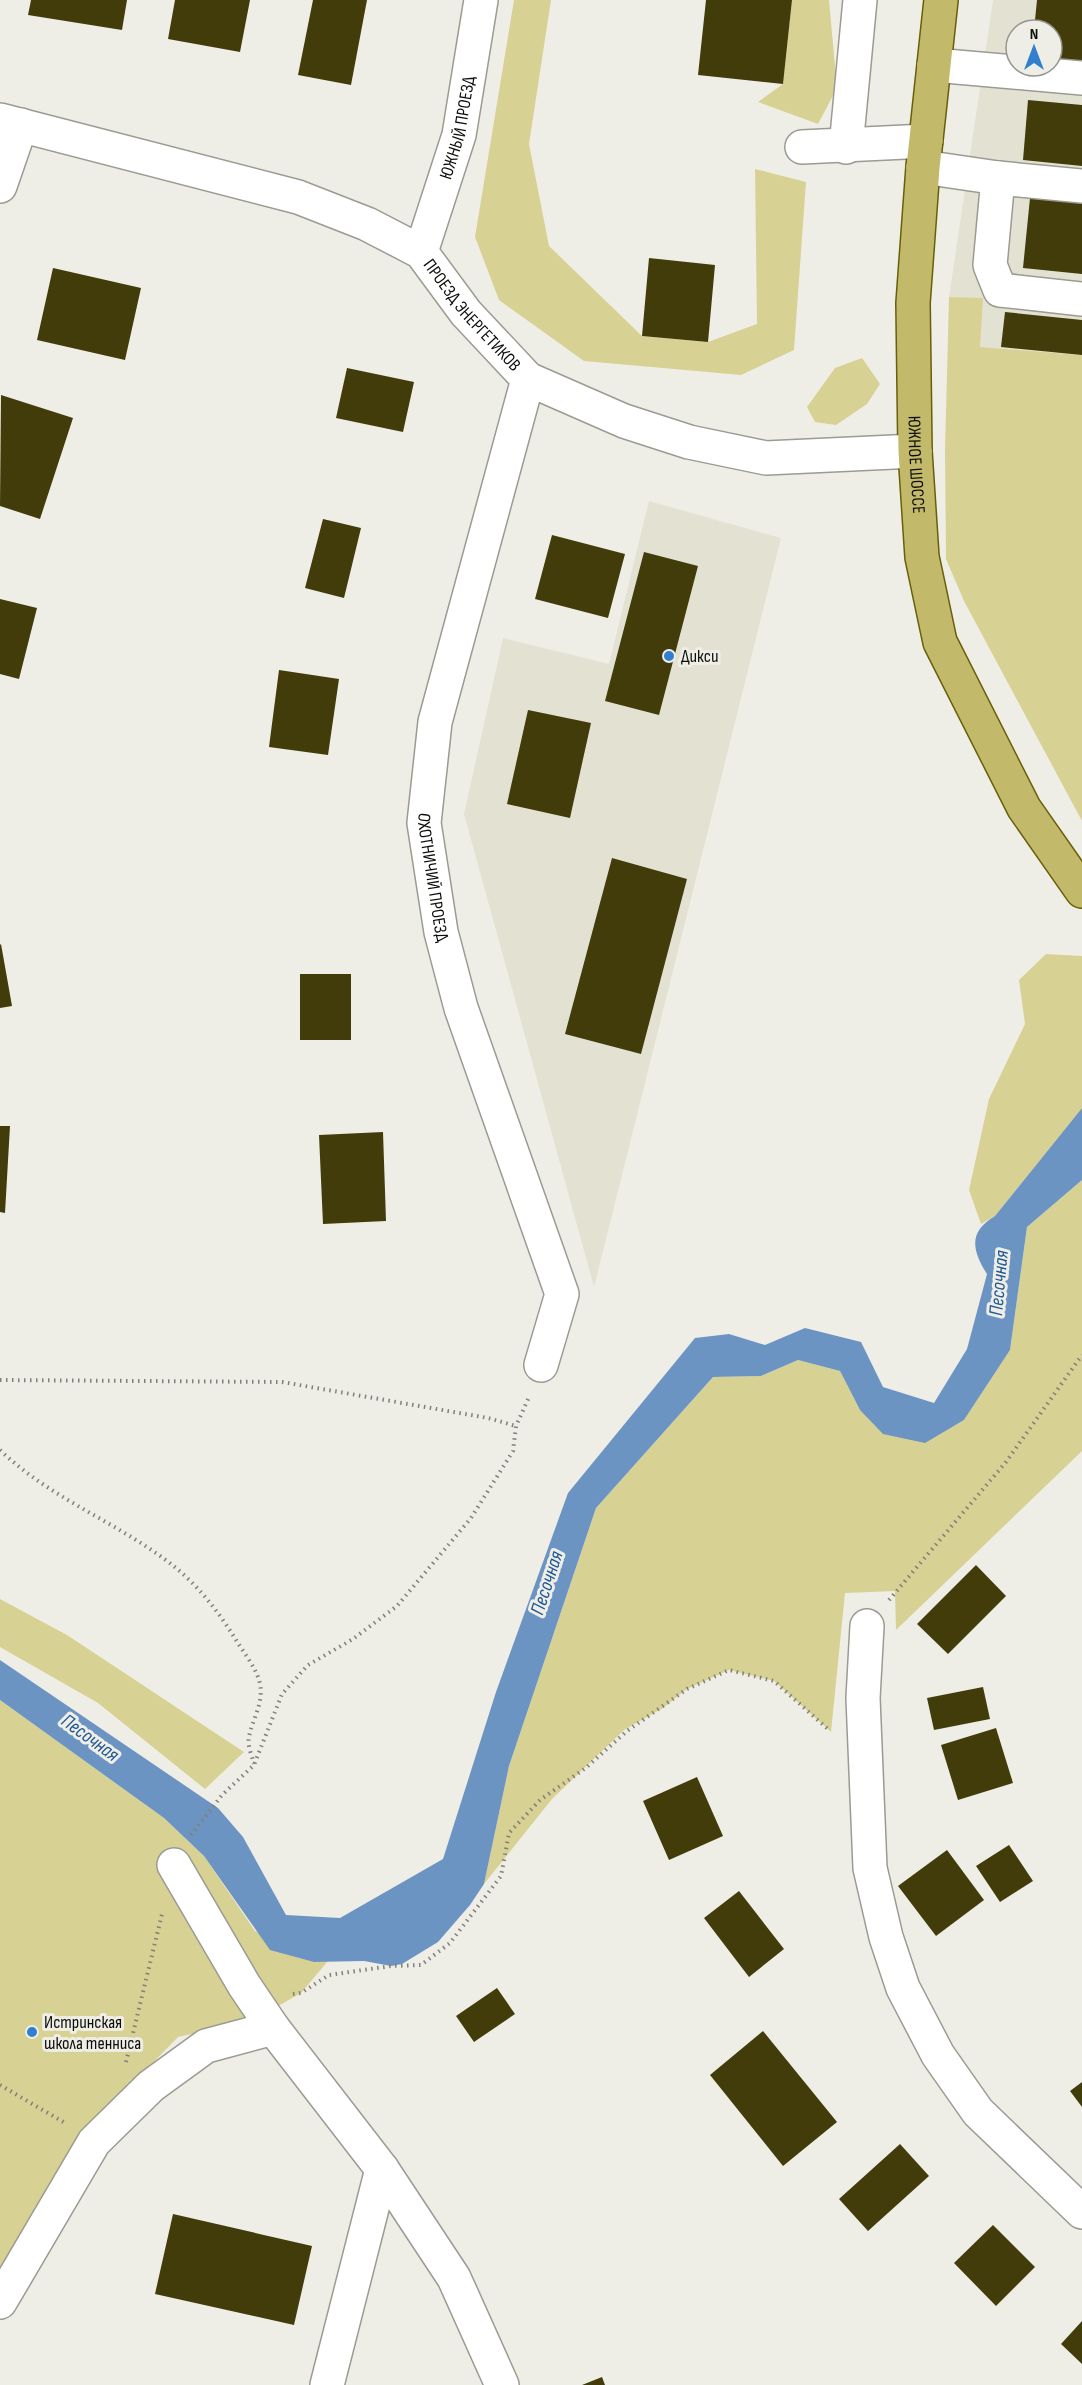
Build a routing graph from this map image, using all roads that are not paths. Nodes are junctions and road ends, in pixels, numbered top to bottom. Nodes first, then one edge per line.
1 (480, 0) edge
2 (860, 0) edge
3 (941, 0) edge
4 (934, 65) junction
5 (1082, 78) edge
6 (10, 123) edge
7 (802, 147) dead end
8 (846, 147) junction
9 (924, 154) junction
10 (998, 178) junction
11 (0, 186) edge
12 (1082, 186) edge
13 (421, 252) junction
14 (1082, 299) edge
15 (528, 379) junction
16 (915, 451) junction
17 (1077, 885) edge
18 (541, 1365) road end
19 (867, 1626) road end
20 (181, 1852) road end
21 (273, 2028) junction
22 (381, 2169) junction
23 (1082, 2212) edge
24 (0, 2302) edge
25 (327, 2385) edge
26 (502, 2385) edge

1 - 13 street, ЮЖНЫЙ ПРОЕЗД
2 - 8 street
3 - 4 main road, ЮЖНОЕ ШОССЕ
4 - 5 street
4 - 9 main road, ЮЖНОЕ ШОССЕ
6 - 11 street
6 - 13 street, ПРОЕЗД ЭНЕРГЕТИКОВ
7 - 8 street
8 - 9 street
9 - 10 street
9 - 16 main road, ЮЖНОЕ ШОССЕ
10 - 12 street
10 - 14 street
13 - 15 street, ПРОЕЗД ЭНЕРГЕТИКОВ
15 - 16 street, ПРОЕЗД ЭНЕРГЕТИКОВ
15 - 18 street, ОХОТНИЧИЙ ПРОЕЗД
16 - 17 main road, ЮЖНОЕ ШОССЕ
19 - 23 street
20 - 21 street
21 - 22 street
21 - 24 street
22 - 25 street
22 - 26 street

